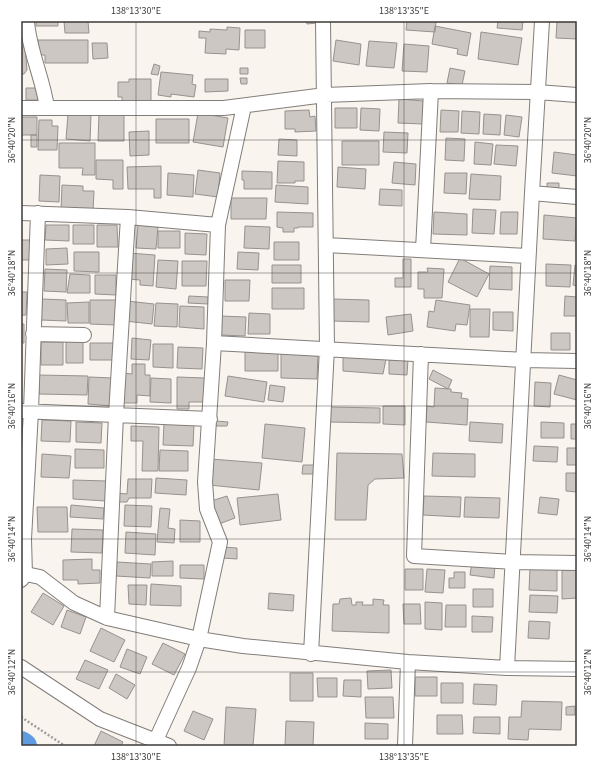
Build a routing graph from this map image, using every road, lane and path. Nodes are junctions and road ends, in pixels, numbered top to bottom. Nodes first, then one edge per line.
1 (27, 21) edge
2 (324, 21) edge
3 (542, 21) edge
4 (431, 91) junction
5 (537, 92) junction
6 (325, 94) junction
7 (577, 95) edge
8 (244, 106) junction
9 (21, 108) edge
10 (47, 108) junction
11 (532, 194) junction
12 (577, 197) edge
13 (21, 213) edge
14 (38, 213) junction
15 (128, 217) junction
16 (218, 225) junction
17 (326, 245) junction
18 (423, 250) junction
19 (528, 256) junction
20 (33, 334) junction
21 (84, 335) dead end
22 (214, 343) junction
23 (327, 348) junction
24 (421, 354) junction
25 (524, 360) junction
26 (577, 361) edge
27 (26, 411) edge
28 (116, 415) junction
29 (210, 419) junction
30 (513, 562) junction
31 (577, 563) edge
32 (22, 576) edge
33 (107, 618) junction
34 (199, 639) junction
35 (311, 654) junction
36 (408, 662) junction
37 (21, 667) edge
38 (507, 668) junction
39 (577, 669) edge
40 (21, 717) edge
41 (156, 740) junction
42 (65, 746) edge
43 (169, 746) edge
44 (405, 746) edge

1 - 10 street
2 - 6 street
3 - 5 street
4 - 5 street
4 - 6 street
4 - 18 street
5 - 7 street
5 - 11 street
6 - 8 street
6 - 17 street
8 - 10 street
8 - 16 street
9 - 10 street
11 - 12 street
11 - 19 street
13 - 14 street
14 - 15 street
14 - 20 street
15 - 16 street
15 - 28 street
16 - 22 street
17 - 18 street
17 - 23 street
18 - 19 street
19 - 25 street
20 - 21 street
20 - 27 street
22 - 23 street
22 - 29 street
23 - 24 street
23 - 35 street
24 - 25 street
24 - 30 street
25 - 26 street
25 - 30 street
27 - 28 street
27 - 32 street
28 - 29 street
28 - 33 street
29 - 34 street
30 - 31 street
30 - 38 street
32 - 33 street
33 - 34 street
34 - 35 street
34 - 41 street
35 - 36 street
36 - 38 street
36 - 44 street
37 - 41 street
38 - 39 street
40 - 42 path
41 - 43 street

